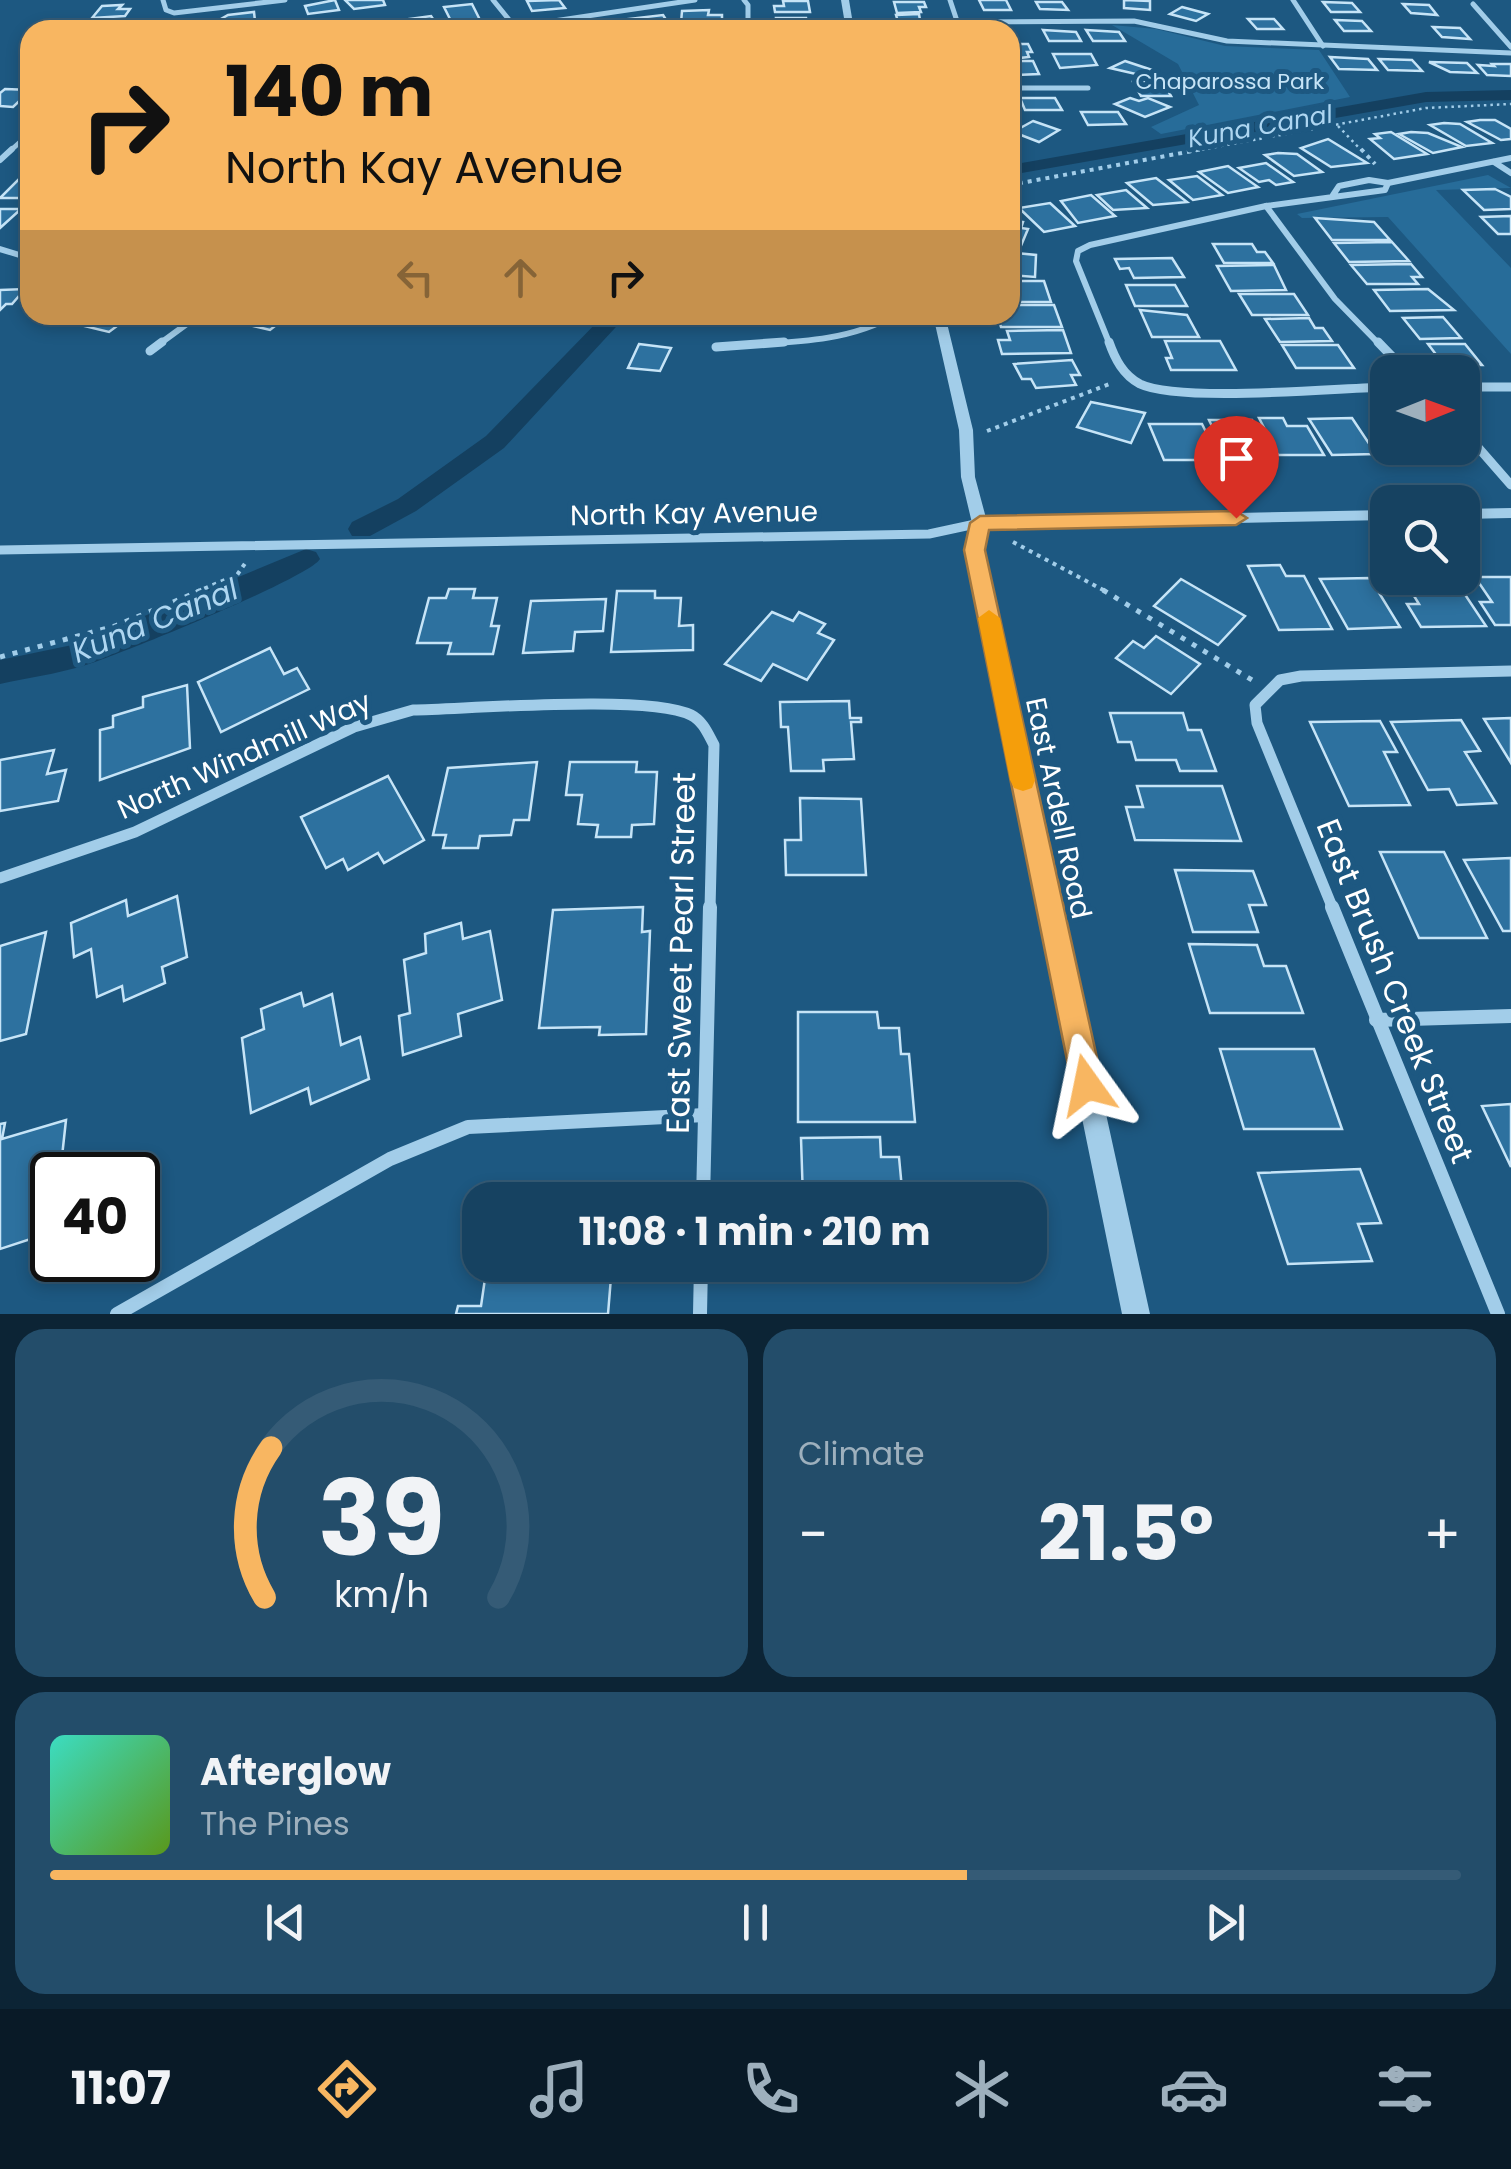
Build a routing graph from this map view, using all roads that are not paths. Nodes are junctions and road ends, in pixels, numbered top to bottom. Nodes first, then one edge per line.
1 (163, 0) edge
2 (285, 0) edge
3 (494, 0) edge
4 (695, 0) edge
5 (1293, 0) edge
6 (1474, 4) dead end
7 (510, 20) edge
8 (570, 20) edge
9 (1020, 22) edge
10 (1322, 46) junction
11 (1511, 50) edge
12 (1020, 88) edge
13 (1088, 88) dead end
14 (20, 141) edge
15 (1511, 158) edge
16 (0, 160) edge
17 (1494, 162) junction
18 (1511, 174) edge
19 (1386, 179) junction
20 (1332, 195) junction
21 (1266, 206) junction
22 (185, 325) edge
23 (882, 325) edge
24 (941, 325) edge
25 (716, 347) dead end
26 (150, 351) dead end
27 (1390, 355) edge
28 (1480, 387) edge
29 (1511, 387) edge
30 (1370, 388) edge
31 (1480, 450) edge
32 (1511, 485) edge
33 (1511, 513) edge
34 (1480, 514) edge
35 (1370, 515) edge
36 (980, 523) junction
37 (0, 550) edge
38 (1511, 671) edge
39 (692, 715) joint
40 (0, 878) edge
41 (1511, 1016) edge
42 (1376, 1020) junction
43 (705, 1115) junction
44 (703, 1182) edge
45 (701, 1282) edge
46 (117, 1314) edge
47 (700, 1314) edge
48 (1136, 1314) edge
49 (1498, 1314) edge

1 - 2 street
3 - 7 street
4 - 8 street
5 - 10 street
6 - 11 street
9 - 10 street
10 - 11 street
12 - 13 street
14 - 16 street
15 - 17 street
17 - 18 street
17 - 19 street
19 - 20 street
19 - 20 street
20 - 21 street
21 - 27 street
21 - 30 street
22 - 26 street
23 - 25 street
24 - 36 street, East Ardell Road
28 - 29 street
31 - 32 street
33 - 34 street
35 - 36 street, North Kay Avenue
36 - 37 street, North Kay Avenue
36 - 48 street, East Ardell Road
38 - 42 street, East Brush Creek Street
39 - 40 street, North Windmill Way
39 - 43 street, East Sweet Pearl Street
41 - 42 street
42 - 49 street, East Brush Creek Street
43 - 44 street, East Sweet Pearl Street
43 - 46 street
45 - 47 street

